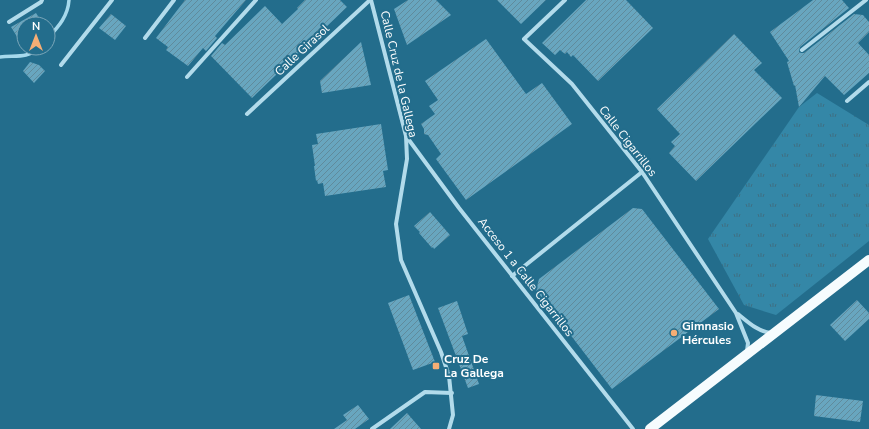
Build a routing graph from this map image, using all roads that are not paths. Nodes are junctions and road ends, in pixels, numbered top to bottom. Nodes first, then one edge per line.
1 (42, 0) edge
2 (112, 0) edge
3 (174, 0) edge
4 (256, 0) edge
5 (371, 0) edge
6 (565, 0) edge
7 (866, 0) edge
8 (9, 22) dead end
9 (145, 38) dead end
10 (802, 50) dead end
11 (62, 65) dead end
12 (187, 77) dead end
13 (869, 82) edge
14 (847, 101) dead end
15 (247, 114) dead end
16 (406, 136) junction
17 (642, 172) junction
18 (869, 260) edge
19 (512, 276) junction
20 (736, 312) junction
21 (776, 333) junction
22 (746, 356) junction
23 (452, 393) junction
24 (372, 429) edge
25 (449, 429) edge
26 (632, 429) edge
27 (650, 429) edge

1 - 8 street
2 - 11 street
3 - 9 street
4 - 12 street
5 - 15 street, Calle Girasol
5 - 16 street, Calle Cruz de la Gallega
6 - 17 street, Calle Cigarrillos
7 - 10 street
13 - 14 street
16 - 19 street, Acceso 1 a Calle Cigarrillos
16 - 23 street, Calle Cruz de la Gallega
17 - 19 street
17 - 20 street, Calle Cigarrillos
18 - 21 main road
19 - 26 street, Acceso 1 a Calle Cigarrillos
20 - 21 street
20 - 22 street
21 - 22 main road
22 - 27 main road
23 - 24 street
23 - 25 street, Calle Cruz de la Gallega

